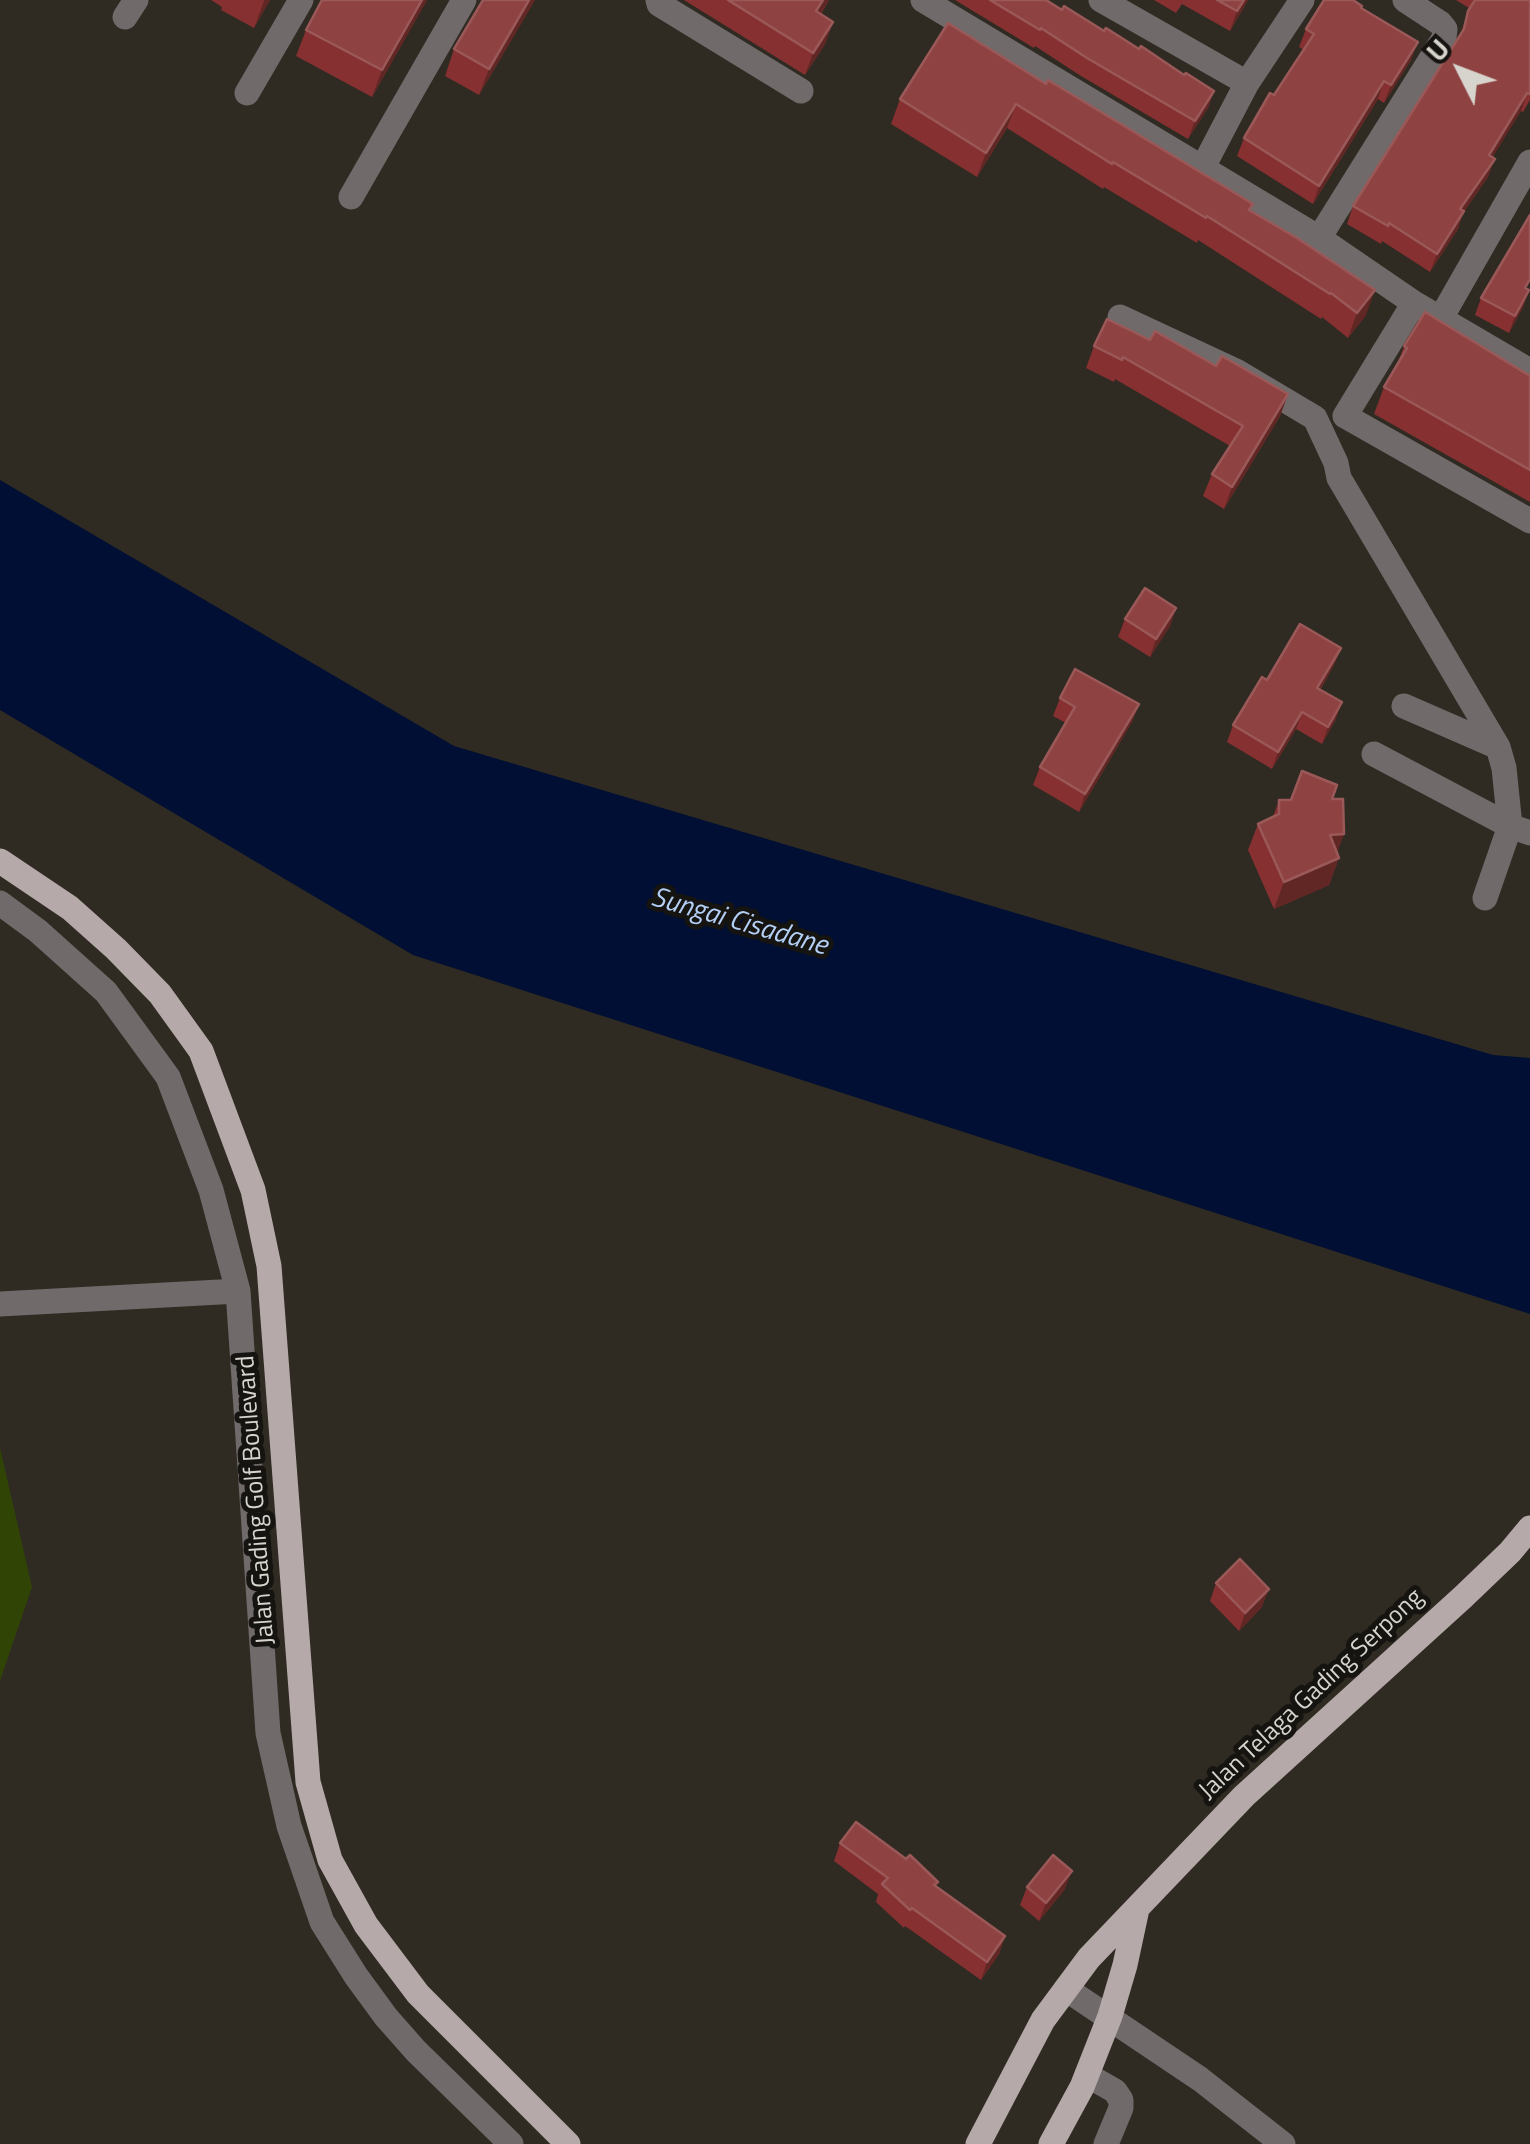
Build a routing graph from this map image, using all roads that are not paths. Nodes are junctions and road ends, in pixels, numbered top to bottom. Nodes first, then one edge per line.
1 (301, 0) edge
2 (464, 0) edge
3 (658, 0) edge
4 (923, 0) edge
5 (1101, 0) edge
6 (1302, 0) edge
7 (1405, 0) edge
8 (1247, 83) junction
9 (801, 92) dead end
10 (248, 93) dead end
11 (1530, 162) edge
12 (1202, 169) junction
13 (350, 196) dead end
14 (1319, 238) junction
15 (1414, 303) junction
16 (1120, 317) dead end
17 (1440, 318) junction
18 (1530, 371) edge
19 (1530, 521) edge
20 (1404, 706) dead end
21 (1498, 747) junction
22 (1374, 754) dead end
23 (1520, 829) edge
24 (0, 860) edge
25 (1485, 898) dead end
26 (0, 903) edge
27 (238, 1290) junction
28 (0, 1304) edge
29 (1530, 1528) edge
30 (1137, 1909) junction
31 (1066, 1989) junction
32 (1110, 2016) junction
33 (1087, 2075) junction
34 (510, 2144) edge
35 (568, 2144) edge
36 (978, 2144) edge
37 (1051, 2144) edge
38 (1106, 2144) edge
39 (1283, 2144) edge

1 - 10 street
2 - 13 street
3 - 9 street
4 - 12 street
5 - 8 street
6 - 8 street
7 - 14 street
8 - 12 street
11 - 17 street
12 - 14 street
14 - 15 street
15 - 17 street
15 - 19 street
16 - 21 street
17 - 18 street
20 - 21 street
21 - 23 street
22 - 23 street
23 - 25 street
24 - 35 main road, Jalan Gading Golf Boulevard
26 - 27 street, Jalan Gading Golf Boulevard
27 - 28 street
27 - 34 street, Jalan Gading Golf Boulevard
29 - 30 main road, Jalan Telaga Gading Serpong
30 - 31 main road, Jalan Telaga Gading Serpong
30 - 32 main road
31 - 32 street
31 - 36 main road, Jalan Telaga Gading Serpong
32 - 33 main road
32 - 39 street
33 - 37 main road
33 - 38 street

